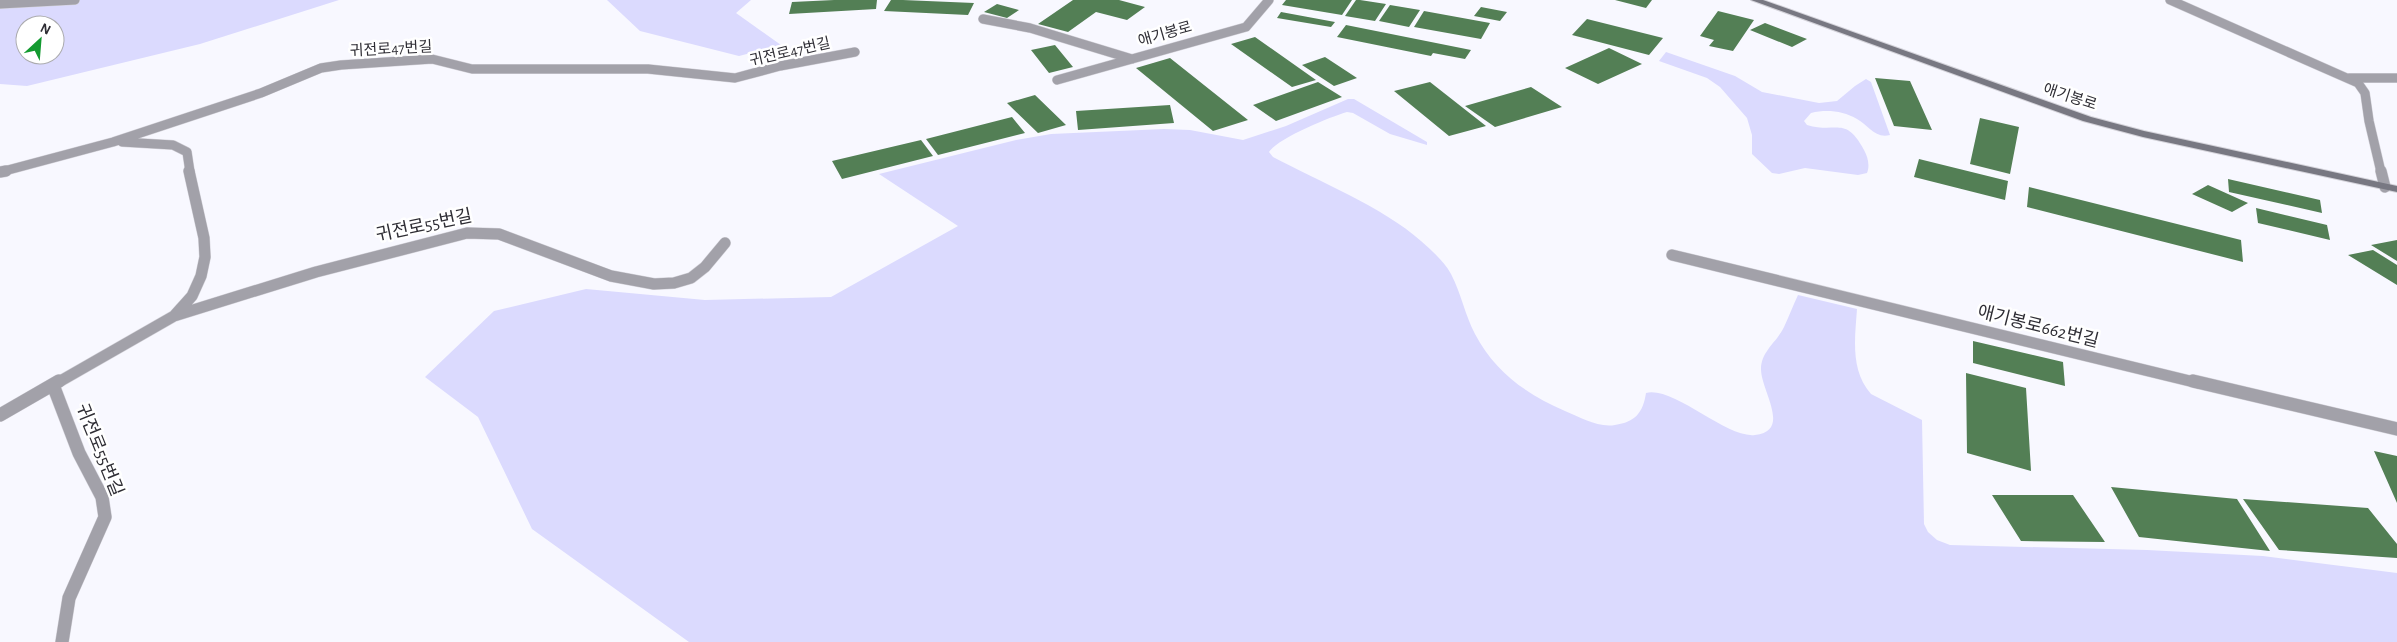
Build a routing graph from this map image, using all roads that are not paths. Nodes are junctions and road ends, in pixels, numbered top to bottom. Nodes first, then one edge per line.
1 (75, 0) edge
2 (1269, 0) edge
3 (1755, 0) edge
4 (2170, 0) edge
5 (0, 4) edge
6 (982, 19) dead end
7 (855, 52) dead end
8 (1132, 59) junction
9 (2346, 78) junction
10 (2397, 78) edge
11 (1057, 80) dead end
12 (112, 142) junction
13 (0, 172) edge
14 (2385, 187) junction
15 (2397, 189) edge
16 (725, 243) dead end
17 (1672, 255) dead end
18 (174, 316) junction
19 (53, 385) junction
20 (0, 416) edge
21 (2397, 429) edge
22 (62, 642) edge

1 - 5 lane
2 - 8 lane, 애기봉로
3 - 14 main road, 애기봉로
4 - 9 lane
6 - 8 lane
7 - 12 lane, 귀전로47번길
8 - 11 lane, 애기봉로
9 - 10 lane
9 - 14 lane
12 - 13 lane, 귀전로47번길
12 - 18 lane, 귀전로55번길
14 - 15 main road, 애기봉로
16 - 18 lane, 귀전로55번길
17 - 21 lane, 애기봉로662번길
18 - 19 lane, 귀전로55번길
19 - 20 lane, 귀전로55번길
19 - 22 lane, 귀전로55번길

